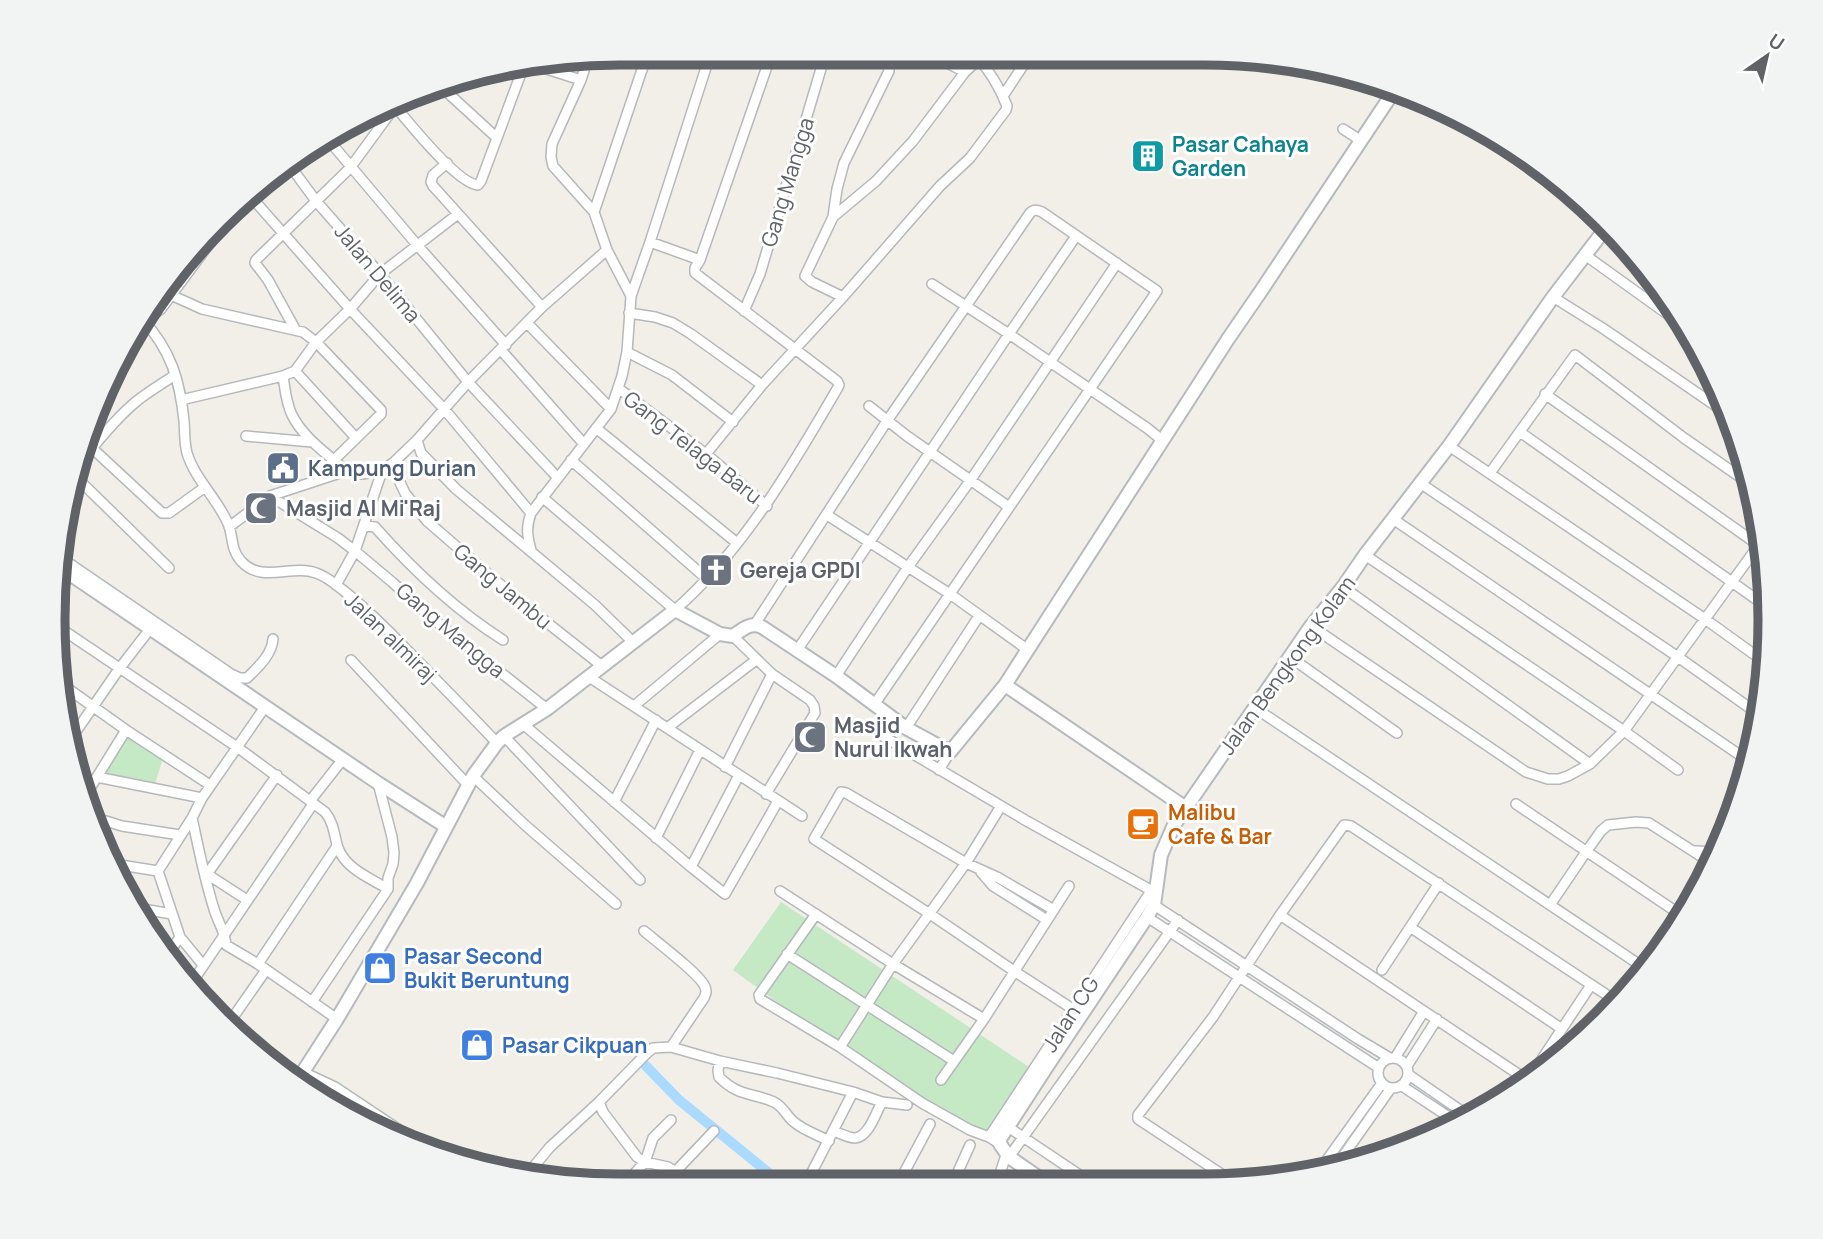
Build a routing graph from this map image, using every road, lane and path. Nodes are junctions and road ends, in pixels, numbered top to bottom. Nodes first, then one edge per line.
1 (644, 65) edge
2 (707, 65) edge
3 (768, 65) edge
4 (821, 65) edge
5 (887, 65) edge
6 (951, 65) edge
7 (970, 65) edge
8 (982, 65) edge
9 (1023, 65) edge
10 (585, 66) edge
11 (547, 69) edge
12 (965, 72) junction
13 (521, 73) edge
14 (581, 80) junction
15 (448, 92) edge
16 (1003, 96) junction
17 (1390, 97) edge
18 (401, 110) edge
19 (388, 115) edge
20 (1343, 129) dead end
21 (496, 138) junction
22 (1360, 140) junction
23 (332, 145) edge
24 (447, 163) junction
25 (350, 167) junction
26 (294, 171) edge
27 (316, 201) junction
28 (254, 202) edge
29 (594, 212) junction
30 (458, 214) junction
31 (833, 217) junction
32 (1602, 233) edge
33 (284, 234) junction
34 (1076, 236) junction
35 (650, 242) junction
36 (418, 246) junction
37 (607, 250) junction
38 (1586, 255) junction
39 (198, 259) edge
40 (700, 260) junction
41 (1117, 263) junction
42 (380, 274) junction
43 (932, 284) dead end
44 (171, 295) junction
45 (631, 296) junction
46 (843, 297) junction
47 (1553, 297) junction
48 (966, 306) junction
49 (542, 307) junction
50 (350, 309) junction
51 (158, 311) edge
52 (744, 311) junction
53 (629, 313) junction
54 (1666, 313) edge
55 (527, 323) junction
56 (148, 326) edge
57 (295, 329) junction
58 (1009, 334) junction
59 (316, 342) junction
60 (504, 348) junction
61 (794, 349) junction
62 (627, 352) junction
63 (1050, 361) junction
64 (295, 371) junction
65 (175, 375) junction
66 (283, 376) junction
67 (468, 382) junction
68 (762, 385) junction
69 (618, 388) junction
70 (1090, 389) junction
71 (1545, 394) junction
72 (180, 401) junction
73 (1715, 405) edge
74 (869, 406) dead end
75 (611, 409) junction
76 (445, 410) junction
77 (887, 421) junction
78 (733, 422) junction
79 (596, 428) junction
80 (1520, 432) junction
81 (246, 436) dead end
82 (356, 438) junction
83 (417, 440) junction
84 (1162, 440) junction
85 (312, 442) junction
86 (583, 443) junction
87 (1449, 446) junction
88 (92, 449) joint
89 (930, 452) junction
90 (706, 454) junction
91 (334, 460) junction
92 (571, 460) junction
93 (394, 463) junction
94 (346, 471) junction
95 (382, 471) junction
96 (1490, 473) junction
97 (1739, 476) edge
98 (558, 478) junction
99 (970, 481) junction
100 (82, 484) edge
101 (1420, 484) junction
102 (205, 487) junction
103 (270, 496) junction
104 (542, 497) junction
105 (767, 506) junction
106 (1009, 507) junction
107 (531, 513) junction
108 (827, 514) junction
109 (1392, 519) junction
110 (229, 527) junction
111 (362, 530) junction
112 (1753, 538) edge
113 (737, 542) junction
114 (869, 543) junction
115 (531, 550) junction
116 (355, 551) junction
117 (1754, 552) edge
118 (1365, 555) junction
119 (68, 562) edge
120 (908, 567) junction
121 (169, 568) dead end
122 (67, 572) edge
123 (707, 579) junction
124 (1731, 582) junction
125 (336, 585) junction
126 (1343, 587) junction
127 (950, 594) junction
128 (1757, 600) edge
129 (675, 610) junction
130 (979, 616) junction
131 (1705, 619) junction
132 (755, 624) junction
133 (1311, 626) junction
134 (150, 629) junction
135 (65, 632) edge
136 (726, 635) junction
137 (273, 639) dead end
138 (503, 640) dead end
139 (634, 643) junction
140 (798, 649) junction
141 (1028, 650) junction
142 (1757, 656) edge
143 (1290, 657) junction
144 (1678, 657) junction
145 (351, 660) dead end
146 (756, 660) junction
147 (602, 666) junction
148 (119, 668) junction
149 (772, 674) junction
150 (836, 676) junction
151 (589, 677) junction
152 (1005, 685) junction
153 (69, 689) edge
154 (1651, 695) junction
155 (874, 705) junction
156 (265, 706) junction
157 (634, 706) junction
158 (93, 707) junction
159 (1255, 708) junction
160 (547, 709) junction
161 (1751, 709) edge
162 (656, 720) junction
163 (523, 724) junction
164 (667, 728) junction
165 (906, 728) junction
166 (75, 729) edge
167 (126, 730) junction
168 (1624, 731) junction
169 (1397, 733) dead end
170 (881, 735) dead end
171 (500, 739) junction
172 (237, 747) junction
173 (700, 750) junction
174 (950, 751) junction
175 (1741, 756) edge
176 (343, 759) junction
177 (1590, 764) junction
178 (726, 767) junction
179 (939, 769) junction
180 (1678, 770) dead end
181 (277, 775) junction
182 (739, 775) junction
183 (97, 777) junction
184 (470, 780) junction
185 (378, 783) junction
186 (211, 785) junction
187 (91, 787) edge
188 (766, 793) junction
189 (202, 798) junction
190 (778, 801) junction
191 (312, 802) junction
192 (614, 802) junction
193 (1516, 804) dead end
194 (1001, 806) junction
195 (1186, 808) junction
196 (802, 816) dead end
197 (192, 818) junction
198 (102, 820) edge
199 (445, 827) junction
200 (180, 835) junction
201 (656, 838) junction
202 (337, 846) junction
203 (1693, 851) junction
204 (1586, 852) junction
205 (1707, 852) edge
206 (1704, 858) edge
207 (966, 863) junction
208 (122, 865) edge
209 (691, 867) junction
210 (979, 870) junction
211 (158, 871) junction
212 (206, 875) junction
213 (640, 880) dead end
214 (1439, 883) junction
215 (1069, 886) dead end
216 (388, 889) junction
217 (780, 891) dead end
218 (1154, 896) junction
219 (247, 900) junction
220 (616, 904) dead end
221 (1550, 905) junction
222 (1054, 910) junction
223 (1675, 912) edge
224 (149, 913) edge
225 (172, 914) junction
226 (816, 914) junction
227 (930, 914) junction
228 (1280, 915) junction
229 (1147, 917) junction
230 (1047, 920) junction
231 (1178, 920) junction
232 (1410, 927) junction
233 (644, 931) dead end
234 (1170, 932) junction
235 (225, 934) junction
236 (180, 937) junction
237 (172, 948) edge
238 (787, 954) junction
239 (893, 964) junction
240 (1638, 964) edge
241 (203, 965) junction
242 (1247, 965) junction
243 (262, 967) junction
244 (1014, 971) junction
245 (1382, 971) dead end
246 (196, 977) edge
247 (1239, 977) junction
248 (1591, 985) junction
249 (1610, 997) edge
250 (312, 1002) junction
251 (868, 1007) junction
252 (1424, 1011) junction
253 (1078, 1012) junction
254 (232, 1017) edge
255 (1437, 1018) junction
256 (337, 1019) junction
257 (984, 1019) junction
258 (1562, 1029) junction
259 (671, 1046) junction
260 (841, 1047) junction
261 (1392, 1058) junction
262 (1542, 1059) edge
263 (720, 1061) junction
264 (954, 1061) junction
265 (1379, 1068) junction
266 (1408, 1071) junction
267 (302, 1074) edge
268 (1520, 1075) edge
269 (304, 1076) edge
270 (941, 1080) dead end
271 (1382, 1083) junction
272 (1402, 1086) junction
273 (1391, 1088) junction
274 (853, 1092) junction
275 (599, 1102) junction
276 (881, 1102) junction
277 (907, 1105) dead end
278 (1462, 1110) edge
279 (1449, 1117) edge
280 (671, 1121) dead end
281 (930, 1124) dead end
282 (393, 1126) edge
283 (1008, 1127) junction
284 (714, 1131) dead end
285 (833, 1131) junction
286 (1022, 1137) junction
287 (829, 1141) junction
288 (970, 1145) dead end
289 (1001, 1148) junction
290 (1344, 1156) edge
291 (1327, 1160) edge
292 (645, 1162) junction
293 (533, 1168) edge
294 (675, 1172) junction
295 (634, 1174) edge
296 (678, 1174) edge
297 (810, 1174) edge
298 (903, 1174) edge
299 (958, 1174) edge
300 (998, 1174) edge
301 (1035, 1174) edge
302 (1078, 1174) edge
303 (1221, 1174) edge

1 - 29 street
2 - 35 street
3 - 40 street
4 - 52 street, Gang Mangga
5 - 31 street
6 - 12 street
7 - 12 street
8 - 16 street
9 - 16 street
10 - 14 street
11 - 14 street
12 - 31 street
13 - 21 street
14 - 29 street
15 - 21 street
16 - 46 street
17 - 22 street
18 - 24 street
19 - 25 street
20 - 22 street
21 - 24 street
22 - 84 street
23 - 25 street
24 - 30 street
25 - 27 street
25 - 36 street
26 - 27 street, Jalan Delima
27 - 33 street
27 - 42 street, Jalan Delima
28 - 33 street
29 - 37 street
30 - 36 street
30 - 49 street
31 - 46 street
32 - 38 street, Jalan Bengkong Kolam
33 - 50 street
33 - 57 street
34 - 41 street
34 - 48 street
34 - 58 street
35 - 40 street
35 - 45 street
36 - 42 street
36 - 60 street
37 - 45 street
37 - 49 street
38 - 47 street, Jalan Bengkong Kolam
38 - 54 street
39 - 44 street
40 - 52 street
41 - 63 street
41 - 70 street
42 - 50 street
42 - 67 street, Jalan Delima
43 - 48 street
44 - 51 street
44 - 57 street
45 - 53 street
46 - 61 street
47 - 73 street
47 - 87 street, Jalan Bengkong Kolam
48 - 58 street
48 - 77 street
49 - 55 street
50 - 59 street
50 - 76 street
52 - 61 street
53 - 62 street
53 - 68 street
55 - 60 street
55 - 75 street
56 - 65 street, Jalan almiraj
57 - 59 street
58 - 63 street
58 - 89 street
59 - 64 street
59 - 82 street
60 - 67 street
60 - 86 street
61 - 68 street
61 - 105 street
62 - 69 street
62 - 78 street
63 - 70 street
63 - 99 street
64 - 66 street
64 - 82 street
65 - 72 street, Jalan almiraj
65 - 88 street
66 - 72 street
66 - 85 street
67 - 76 street
67 - 98 street, Jalan Delima
68 - 78 street
69 - 75 street
69 - 90 street, Gang Telaga Baru
70 - 84 street
70 - 106 street
71 - 80 street
71 - 97 street
71 - 112 street
72 - 102 street, Jalan almiraj
74 - 77 street
75 - 79 street
76 - 83 street
76 - 107 street
77 - 89 street
77 - 108 street
78 - 90 street
79 - 86 street
79 - 113 street
80 - 96 street
80 - 124 street
81 - 85 street
82 - 91 street
83 - 93 street
83 - 115 street
84 - 141 street
85 - 91 street
86 - 92 street
87 - 96 street
87 - 101 street, Jalan Bengkong Kolam
88 - 102 street
89 - 99 street
89 - 114 street
90 - 105 street, Gang Telaga Baru
91 - 94 street
92 - 98 street
92 - 123 street
93 - 95 street
93 - 147 street, Gang Jambu
94 - 95 street
94 - 103 street
95 - 111 street
96 - 131 street
98 - 104 street
99 - 106 street
99 - 120 street
100 - 121 street
101 - 109 street, Jalan Bengkong Kolam
101 - 144 street
102 - 110 street, Jalan almiraj
103 - 110 street
103 - 116 street, Gang Mangga
104 - 107 street
104 - 129 street
105 - 113 street
106 - 127 street
107 - 115 street
108 - 114 street
108 - 132 street
109 - 118 street, Jalan Bengkong Kolam
109 - 154 street
110 - 125 street, Jalan almiraj
111 - 116 street
111 - 138 street
113 - 123 street
114 - 120 street
114 - 140 street
115 - 139 street
116 - 125 street
116 - 160 street, Gang Mangga
117 - 124 street
118 - 126 street, Jalan Bengkong Kolam
118 - 168 street
119 - 137 street
120 - 127 street
120 - 150 street
122 - 134 street
123 - 129 street
124 - 128 street
124 - 131 street
125 - 171 street, Jalan almiraj
126 - 133 street, Jalan Bengkong Kolam
126 - 177 street
127 - 130 street
127 - 155 street
129 - 136 street
129 - 139 street
130 - 141 street
130 - 165 street
131 - 142 street
131 - 144 street
132 - 136 street
132 - 140 street
133 - 143 street, Jalan Bengkong Kolam
133 - 177 street
134 - 148 street
134 - 156 street
135 - 148 street
136 - 146 street
136 - 157 street
139 - 147 street
140 - 150 street
141 - 152 street
143 - 159 street, Jalan Bengkong Kolam
143 - 169 street
144 - 154 street
144 - 161 street
145 - 184 street
146 - 149 street
146 - 164 street
147 - 151 street
148 - 158 street
148 - 172 street
149 - 178 street
149 - 188 street
150 - 155 street
151 - 157 street
151 - 160 street
152 - 174 street
152 - 195 street
153 - 158 street
154 - 168 street
154 - 175 street
155 - 165 street
156 - 172 street
156 - 176 street
157 - 162 street
158 - 166 street
158 - 167 street
159 - 195 street, Jalan Bengkong Kolam
159 - 221 street
160 - 163 street
162 - 164 street
162 - 192 street
163 - 171 street
163 - 192 street
164 - 173 street
165 - 174 street
167 - 183 street
167 - 186 street
168 - 177 street
168 - 180 street
170 - 179 street
171 - 184 street
171 - 213 street, Jalan almiraj
172 - 181 street
172 - 186 street
173 - 178 street
173 - 201 street
174 - 179 street
176 - 185 street
176 - 191 street
178 - 182 street
179 - 194 street
181 - 191 street
181 - 212 street
182 - 188 street
182 - 209 street
183 - 187 street
183 - 189 street
184 - 199 street
184 - 220 street
185 - 199 street
185 - 216 street
186 - 189 street
188 - 190 street
189 - 197 street
190 - 196 street
190 - 209 street
191 - 202 street
191 - 219 street
192 - 201 street
193 - 204 street
194 - 207 street
194 - 218 street
195 - 218 street, Jalan Bengkong Kolam
197 - 200 street
197 - 212 street
198 - 200 street
199 - 256 street
200 - 211 street
201 - 209 street
202 - 216 street
202 - 243 street
203 - 204 street
203 - 205 street
203 - 206 street
204 - 221 street
204 - 223 street
207 - 210 street
207 - 227 street
207 - 227 street
208 - 211 street
210 - 222 street
210 - 230 street
211 - 225 street
212 - 219 street
212 - 235 street
214 - 228 street
214 - 232 street
214 - 248 street
215 - 222 street
216 - 250 street
217 - 226 street
218 - 229 street, Jalan Bengkong Kolam
218 - 231 street
218 - 253 street, Jalan CG
219 - 235 street
221 - 240 street
222 - 230 street
224 - 225 street
225 - 236 street
226 - 238 street
226 - 239 street
227 - 239 street
227 - 244 street
228 - 242 street
228 - 252 street
229 - 234 street
229 - 253 street, Jalan Bengkong Kolam
230 - 244 street
231 - 234 street
231 - 242 street
232 - 245 street
232 - 258 street
233 - 259 street
234 - 247 street
234 - 286 street
235 - 241 street
235 - 243 street
236 - 237 street
236 - 241 street
238 - 251 street
238 - 260 street
239 - 251 street
239 - 257 street
241 - 246 street
242 - 247 street
242 - 261 street
243 - 250 street
243 - 254 street
244 - 253 street
244 - 257 street
247 - 265 street
247 - 303 street
248 - 249 street
248 - 258 street
250 - 256 street
251 - 260 street
251 - 264 street
252 - 255 street
252 - 261 street
253 - 283 street, Jalan Bengkong Kolam
253 - 289 street, Jalan CG
255 - 266 street
255 - 268 street
256 - 267 street
257 - 264 street
258 - 262 street
259 - 263 street
259 - 275 street
260 - 289 street
261 - 265 street
261 - 266 street
263 - 274 street
263 - 287 street
264 - 270 street
265 - 271 street
266 - 272 street
266 - 278 street
269 - 282 street
271 - 273 street
271 - 291 street
272 - 273 street
272 - 279 street
273 - 290 street
274 - 276 street
274 - 285 street
275 - 292 street
275 - 293 street
276 - 277 street
276 - 285 street
280 - 292 street
281 - 298 street
283 - 286 street
283 - 289 street, Jalan Bengkong Kolam
284 - 294 street
285 - 287 street
286 - 289 street
286 - 302 street
287 - 297 street
288 - 299 street
289 - 300 street
289 - 301 street
292 - 294 street
292 - 295 street
294 - 296 street

